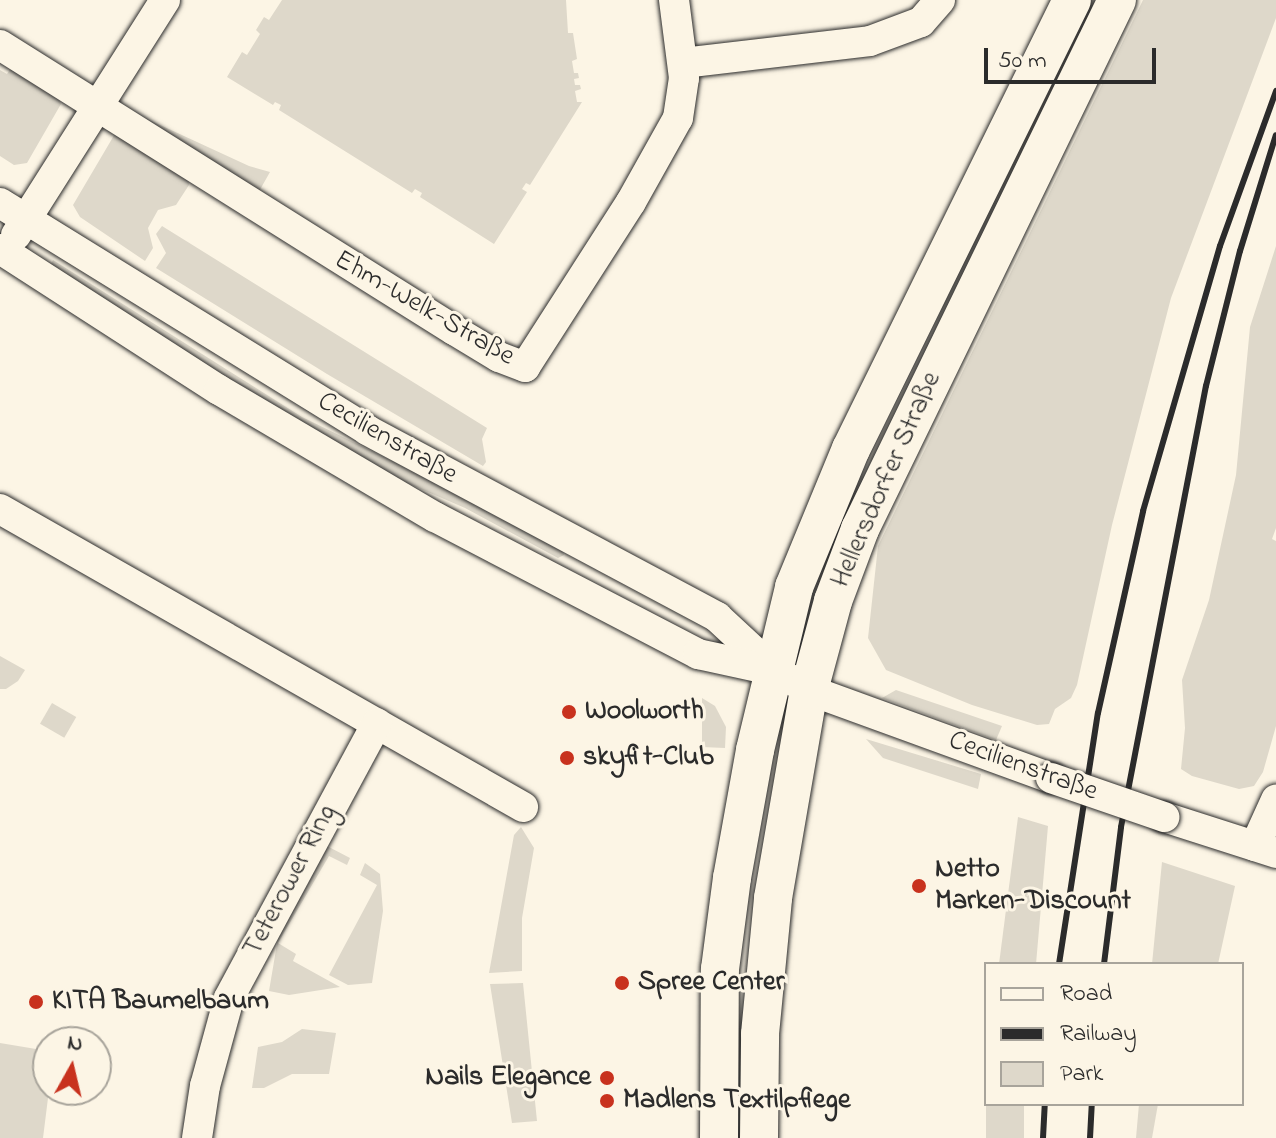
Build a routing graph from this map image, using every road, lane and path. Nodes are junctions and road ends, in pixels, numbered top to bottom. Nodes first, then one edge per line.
1 (165, 0) edge
2 (674, 0) edge
3 (940, 0) edge
4 (1072, 0) edge
5 (1117, 0) edge
6 (0, 45) edge
7 (683, 63) junction
8 (97, 105) junction
9 (0, 203) edge
10 (26, 219) junction
11 (2, 254) edge
12 (0, 509) edge
13 (774, 670) junction
14 (809, 690) junction
15 (377, 723) junction
16 (1276, 800) edge
17 (523, 807) dead end
18 (1265, 850) edge
19 (719, 1033) junction
20 (197, 1138) edge
21 (719, 1138) edge
22 (734, 1138) edge
23 (759, 1138) edge

1 - 8 street
2 - 7 street, Ehm-Welk-Straße
3 - 7 street
4 - 13 main road, Hellersdorfer Straße
5 - 14 main road, Hellersdorfer Straße
6 - 8 street
7 - 8 street, Ehm-Welk-Straße
8 - 10 street
9 - 10 street, Cecilienstraße
10 - 11 street
10 - 13 street, Cecilienstraße
11 - 13 street, Cecilienstraße
12 - 15 street
13 - 14 street, Cecilienstraße
13 - 19 main road, Hellersdorfer Straße
14 - 18 street, Cecilienstraße, bridge
14 - 23 main road, Hellersdorfer Straße
15 - 17 street
15 - 20 street, Teterower Ring
16 - 18 street
19 - 21 main road, Hellersdorfer Straße
19 - 22 main road

